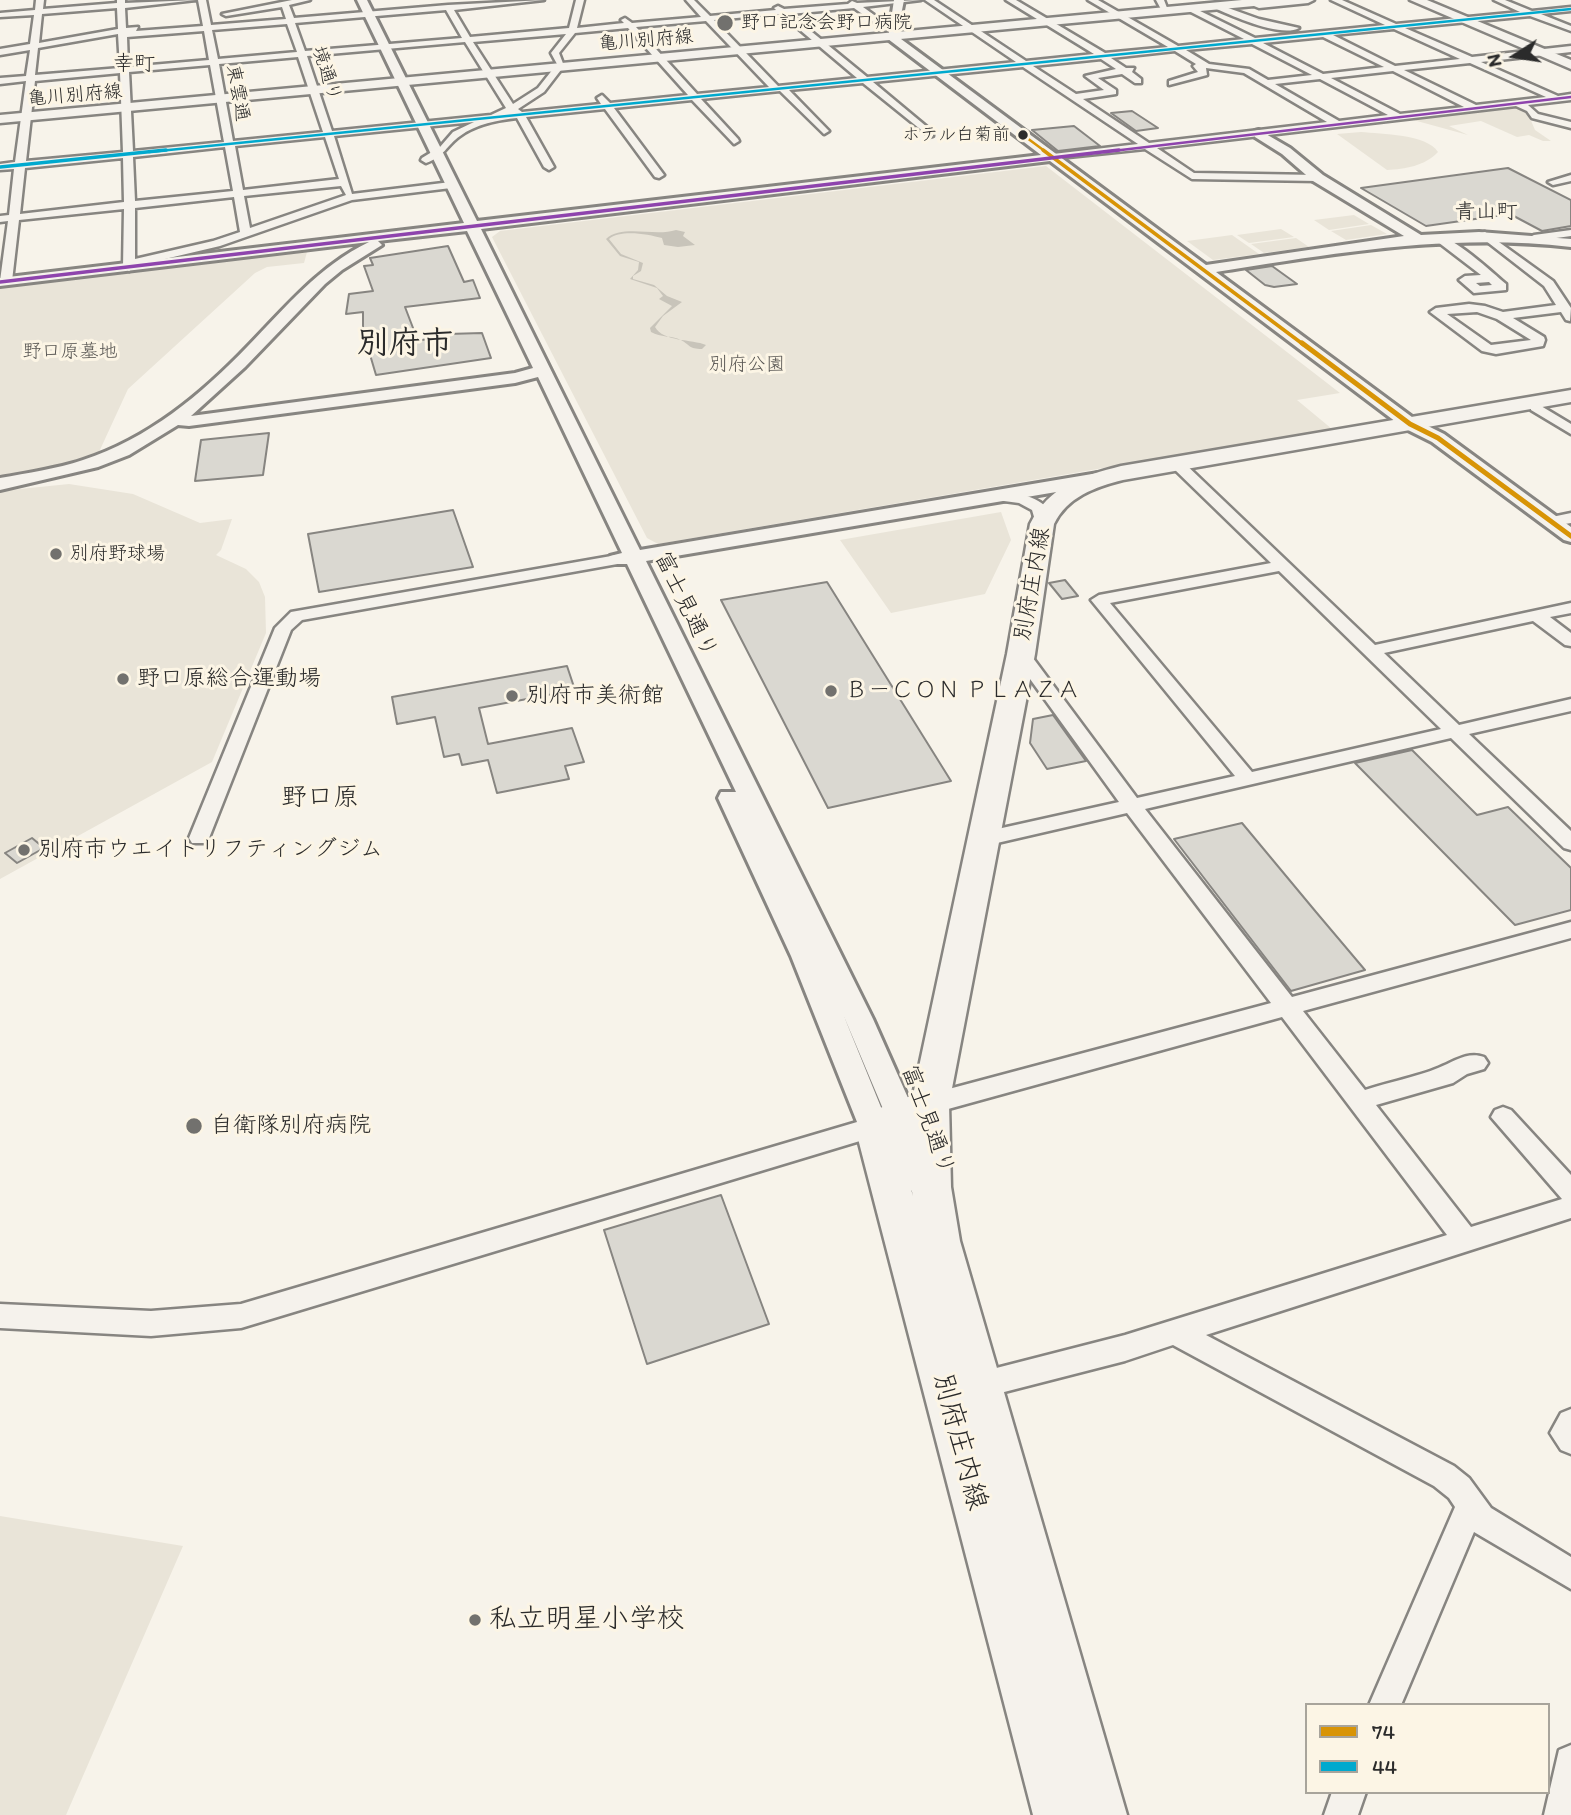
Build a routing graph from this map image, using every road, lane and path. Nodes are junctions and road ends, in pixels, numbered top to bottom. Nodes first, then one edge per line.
1 (40, 0) edge
2 (192, 0) edge
3 (202, 0) edge
4 (306, 0) edge
5 (353, 0) edge
6 (362, 0) edge
7 (540, 0) edge
8 (580, 0) edge
9 (690, 0) edge
10 (768, 0) edge
11 (918, 0) edge
12 (929, 0) edge
13 (1010, 0) edge
14 (1092, 0) edge
15 (1277, 0) edge
16 (1308, 0) edge
17 (1335, 0) edge
18 (1416, 0) edge
19 (1498, 0) edge
20 (525, 1) edge
21 (899, 1) edge
22 (285, 2) edge
23 (121, 3) edge
24 (851, 3) edge
25 (1163, 5) edge
26 (1224, 5) edge
27 (448, 7) junction
28 (1571, 9) edge
29 (1192, 10) junction
30 (38, 12) junction
31 (533, 12) dead end
32 (782, 12) junction
33 (1531, 13) junction
34 (364, 14) junction
35 (0, 15) edge
36 (621, 16) dead end
37 (1121, 16) junction
38 (709, 19) junction
39 (1463, 20) junction
40 (289, 21) junction
41 (206, 22) junction
42 (541, 22) dead end
43 (1049, 23) junction
44 (630, 25) junction
45 (1393, 26) junction
46 (1571, 29) edge
47 (572, 30) junction
48 (974, 30) junction
49 (893, 31) junction
50 (122, 33) junction
51 (549, 33) junction
52 (1323, 33) junction
53 (467, 39) junction
54 (1252, 41) junction
55 (821, 44) junction
56 (560, 45) junction
57 (35, 46) junction
58 (379, 47) junction
59 (1178, 48) junction
60 (1571, 49) edge
61 (0, 52) edge
62 (741, 52) junction
63 (1540, 52) junction
64 (1127, 53) junction
65 (302, 54) junction
66 (1103, 56) junction
67 (661, 59) junction
68 (1469, 60) junction
69 (214, 62) junction
70 (1024, 63) junction
71 (1207, 65) junction
72 (1571, 65) edge
73 (1393, 68) junction
74 (558, 69) junction
75 (124, 70) junction
76 (940, 72) junction
77 (1128, 72) junction
78 (490, 75) junction
79 (1320, 76) junction
80 (31, 78) junction
81 (865, 80) junction
82 (0, 81) edge
83 (1139, 81) dead end
84 (393, 82) junction
85 (1172, 83) dead end
86 (1263, 83) junction
87 (779, 88) junction
88 (314, 92) junction
89 (599, 94) dead end
90 (694, 96) junction
91 (1073, 97) junction
92 (1571, 97) edge
93 (1556, 98) junction
94 (221, 100) junction
95 (1517, 103) junction
96 (608, 107) junction
97 (1474, 108) junction
98 (125, 109) junction
99 (512, 109) junction
100 (521, 117) junction
101 (1399, 117) junction
102 (27, 118) junction
103 (495, 118) junction
104 (0, 120) edge
105 (415, 124) junction
106 (1337, 124) junction
107 (1571, 127) edge
108 (824, 131) dead end
109 (327, 133) junction
110 (930, 134) dead end
111 (1259, 134) junction
112 (1571, 138) edge
113 (734, 141) dead end
114 (228, 144) junction
115 (1149, 146) junction
116 (127, 154) junction
117 (1053, 157) junction
118 (431, 158) junction
119 (21, 164) junction
120 (0, 167) edge
121 (548, 167) dead end
122 (659, 175) dead end
123 (1318, 177) junction
124 (1571, 178) edge
125 (344, 181) junction
126 (1553, 182) dead end
127 (445, 185) junction
128 (239, 193) junction
129 (350, 197) junction
130 (130, 205) junction
131 (14, 218) junction
132 (0, 219) edge
133 (466, 228) junction
134 (1571, 233) edge
135 (246, 234) junction
136 (410, 235) junction
137 (1485, 235) junction
138 (1438, 237) junction
139 (1534, 238) junction
140 (1418, 239) junction
141 (1571, 243) edge
142 (129, 266) junction
143 (1524, 266) junction
144 (1480, 268) junction
145 (1202, 270) junction
146 (1491, 278) dead end
147 (3, 282) edge
148 (1568, 313) edge
149 (1501, 316) junction
150 (533, 373) junction
151 (204, 397) junction
152 (1571, 397) edge
153 (1536, 407) dead end
154 (225, 410) junction
155 (174, 419) junction
156 (1410, 424) junction
157 (1571, 430) edge
158 (1176, 463) junction
159 (1098, 480) junction
160 (0, 484) edge
161 (995, 496) junction
162 (1571, 518) edge
163 (1552, 522) junction
164 (1042, 524) junction
165 (1571, 536) edge
166 (625, 558) junction
167 (1282, 566) junction
168 (1571, 608) edge
169 (1536, 615) junction
170 (1571, 641) edge
171 (1370, 651) junction
172 (1021, 654) junction
173 (1571, 705) edge
174 (1455, 732) junction
175 (1248, 779) junction
176 (1132, 805) junction
177 (199, 838) dead end
178 (984, 839) junction
179 (1571, 843) edge
180 (1571, 929) edge
181 (1286, 1008) junction
182 (1476, 1063) dead end
183 (1361, 1101) junction
184 (902, 1116) junction
185 (1503, 1117) dead end
186 (1568, 1207) edge
187 (1466, 1240) junction
188 (0, 1316) edge
189 (1174, 1332) junction
190 (963, 1389) junction
191 (1571, 1423) edge
192 (1571, 1440) edge
193 (1470, 1507) junction
194 (1571, 1574) edge
195 (1386, 1703) edge
196 (1571, 1762) edge
197 (1348, 1794) edge
198 (1060, 1815) edge
199 (1100, 1815) edge
200 (1341, 1815) edge
201 (1561, 1815) edge

1 - 30 street
2 - 23 street
3 - 41 street, 東雲通
4 - 22 street
5 - 34 street, 富士見通り
6 - 34 street, 富士見通り
7 - 20 street
8 - 47 street
9 - 38 street
10 - 32 street
11 - 21 street
12 - 48 street
13 - 43 street
14 - 37 street
15 - 26 main road, 亀川別府線
16 - 26 main road, 亀川別府線
17 - 45 street
18 - 39 main road
19 - 33 street
20 - 27 street
20 - 31 street
21 - 24 street
21 - 49 street
22 - 40 street, 境通り
22 - 41 street
23 - 30 street
23 - 50 street
24 - 32 street
24 - 49 street
25 - 29 main road, 亀川別府線
25 - 37 main road, 亀川別府線
26 - 29 main road, 亀川別府線
26 - 52 street
27 - 34 street
27 - 53 street
28 - 33 street
29 - 37 main road, 亀川別府線
29 - 54 street
30 - 35 street
30 - 57 street
32 - 38 street
32 - 55 street
33 - 39 street
33 - 46 street
34 - 40 street
34 - 58 street, 富士見通り
36 - 44 street
37 - 43 main road, 亀川別府線
37 - 59 street
38 - 44 street
38 - 62 street
39 - 45 street
39 - 63 main road
40 - 41 street
40 - 65 street, 境通り
41 - 50 street
41 - 69 street, 東雲通
42 - 51 street
43 - 48 main road, 亀川別府線
43 - 66 street
44 - 47 street
44 - 67 street
45 - 52 street
45 - 68 street
47 - 51 street
47 - 56 street
48 - 49 main road, 亀川別府線
48 - 70 street
49 - 55 main road, 亀川別府線
49 - 76 street
50 - 57 street
50 - 75 street
51 - 53 street
51 - 56 street
52 - 54 street
52 - 73 street
53 - 58 street
53 - 78 street
54 - 59 street
54 - 79 street
55 - 62 main road, 亀川別府線
55 - 81 street
56 - 74 street
57 - 61 street
57 - 80 street
58 - 65 street
58 - 84 street, 富士見通り
58 - 84 street, 富士見通り
59 - 64 street
59 - 71 street
60 - 63 street
62 - 67 main road, 亀川別府線
62 - 87 street
63 - 68 street
63 - 72 main road
64 - 66 street
64 - 77 street
65 - 69 street
65 - 88 street, 境通り
66 - 70 street
66 - 77 street
67 - 74 main road, 亀川別府線
67 - 90 street
68 - 73 street
68 - 93 street
69 - 75 street
69 - 94 street, 東雲通
70 - 76 street
70 - 91 street
71 - 85 street
71 - 86 street
73 - 79 street
73 - 97 street
74 - 78 main road, 亀川別府線
74 - 99 street
75 - 80 street
75 - 98 street
76 - 81 street
76 - 117 street
77 - 83 street
77 - 91 street
78 - 84 main road, 亀川別府線
78 - 99 street
79 - 86 street
79 - 101 street
80 - 82 street
80 - 102 street
81 - 87 street
81 - 110 street
84 - 88 main road, 亀川別府線
84 - 105 street, 富士見通り
86 - 106 street
87 - 90 street
87 - 108 street
88 - 94 main road, 亀川別府線
88 - 109 street, 境通り
89 - 96 street
90 - 96 street
90 - 113 street
91 - 115 street
92 - 93 street
93 - 95 street
94 - 98 main road, 亀川別府線
94 - 114 street, 東雲通
95 - 97 street
95 - 107 street
96 - 100 street
96 - 122 street
97 - 101 street
98 - 102 main road, 亀川別府線
98 - 116 street
99 - 100 street
99 - 103 street
100 - 103 street
100 - 121 street
101 - 106 street
102 - 104 main road, 亀川別府線
102 - 119 street
103 - 105 street
103 - 118 street
105 - 109 street
105 - 118 street, 富士見通り
106 - 111 street
107 - 112 street
109 - 114 street
109 - 125 street, 境通り
111 - 115 street
111 - 123 street
114 - 116 street
114 - 128 street, 東雲通
115 - 117 street
115 - 123 street
116 - 119 street
116 - 130 street
117 - 133 street
117 - 145 street
118 - 127 street, 富士見通り
119 - 120 street
119 - 131 street
123 - 140 street
124 - 126 street
125 - 128 street
125 - 129 street, 境通り
127 - 129 street
127 - 133 street, 富士見通り
128 - 130 street
128 - 135 street, 東雲通
129 - 135 street
130 - 131 street
130 - 142 street
131 - 132 street
131 - 147 street
133 - 136 street
133 - 150 street, 富士見通り
134 - 139 street
135 - 142 street
136 - 142 street
136 - 151 street
137 - 138 street
137 - 139 street
137 - 143 street
138 - 140 street
138 - 144 street
139 - 141 street
140 - 145 street
142 - 147 street
143 - 144 street
143 - 148 street
144 - 146 street
145 - 156 street
148 - 149 street
149 - 149 street
150 - 154 street
150 - 155 street
150 - 166 street, 富士見通り
151 - 154 street
151 - 155 street
152 - 156 main road, 別府庄内線
153 - 157 street
154 - 155 street
155 - 160 street
156 - 158 main road, 別府庄内線
156 - 163 street
158 - 159 main road, 別府庄内線
158 - 167 street
159 - 161 street
159 - 164 main road, 別府庄内線
161 - 164 street
161 - 166 street
162 - 163 street
163 - 165 street
164 - 172 main road, 別府庄内線
166 - 177 street
166 - 184 street, 富士見通り
167 - 171 street
167 - 175 street
168 - 169 street
169 - 170 street
169 - 171 street
171 - 174 street
172 - 176 street
172 - 178 main road, 別府庄内線
173 - 174 street
174 - 175 street
174 - 179 street
175 - 176 street
176 - 178 street
176 - 181 street
178 - 184 main road, 別府庄内線
180 - 181 street
181 - 183 street
181 - 184 street
182 - 183 street
183 - 187 street
184 - 188 street
184 - 190 main road, 別府庄内線
184 - 190 main road, 別府庄内線
185 - 186 street
186 - 187 street
187 - 189 street
189 - 190 street
189 - 193 street
190 - 198 main road, 別府庄内線
190 - 199 main road, 別府庄内線
191 - 192 street
193 - 194 street
193 - 195 street
196 - 201 street
197 - 200 street

